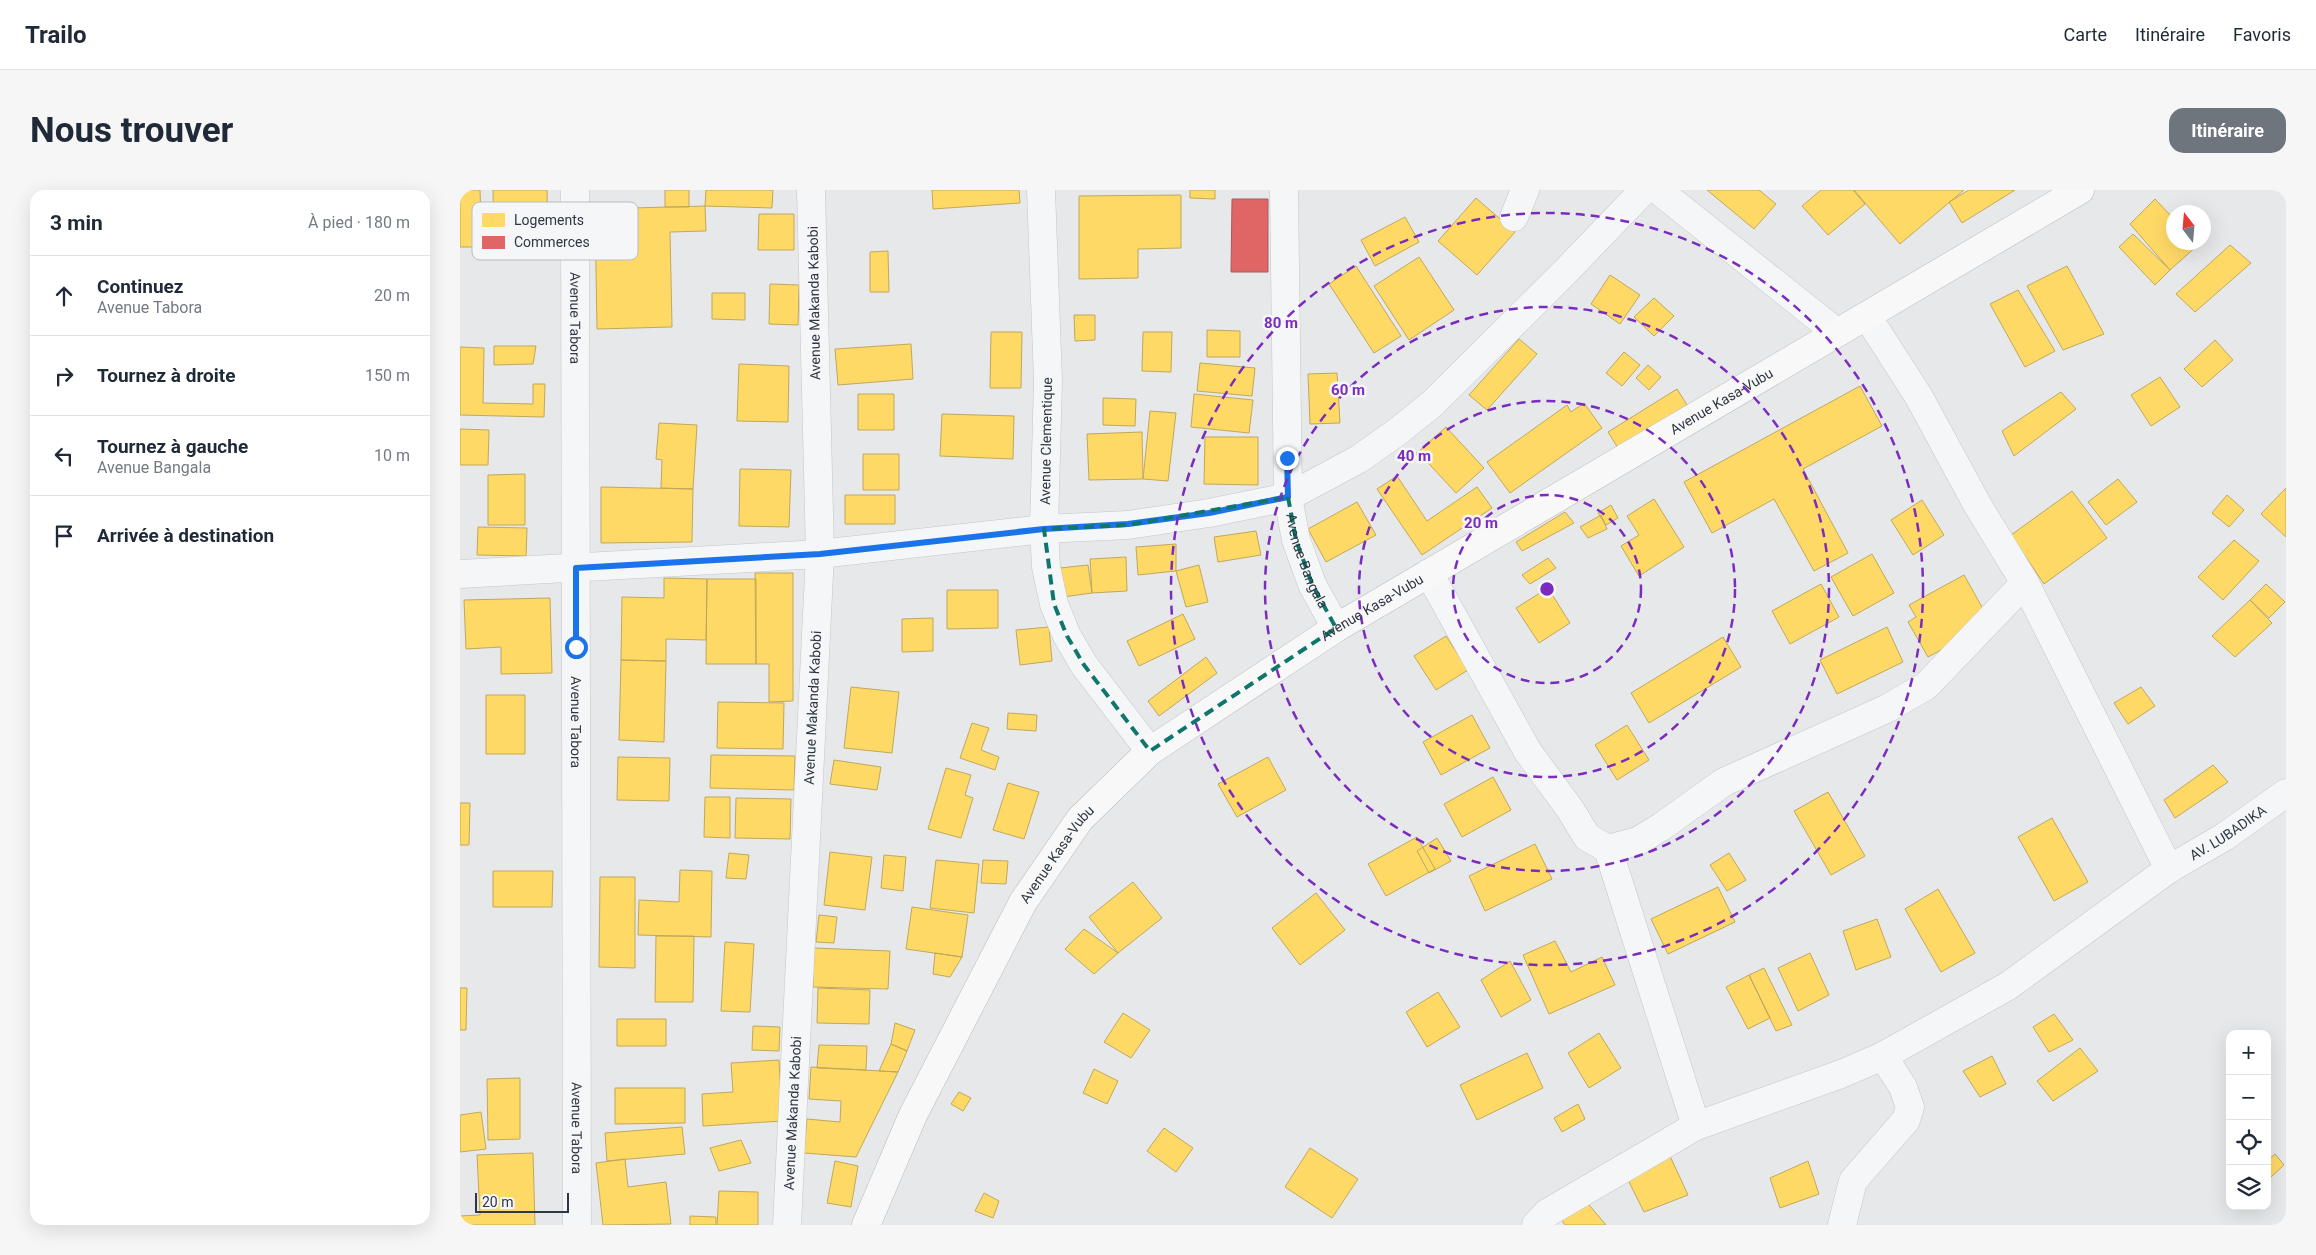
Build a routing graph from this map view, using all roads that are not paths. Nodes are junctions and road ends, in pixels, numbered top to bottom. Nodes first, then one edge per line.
1 (811, 190) edge
2 (1041, 190) edge
3 (1284, 190) edge
4 (1525, 190) edge
5 (1644, 190) edge
6 (1658, 190) edge
7 (2080, 190) edge
8 (1514, 217) dead end
9 (574, 260) edge
10 (1867, 316) junction
11 (1836, 332) junction
12 (1288, 497) junction
13 (1044, 529) junction
14 (820, 554) junction
15 (576, 568) junction
16 (1429, 573) junction
17 (460, 574) edge
18 (2025, 582) junction
19 (1336, 628) junction
20 (1150, 751) junction
21 (2286, 793) edge
22 (1608, 849) junction
23 (2169, 869) junction
24 (1882, 1056) junction
25 (1696, 1126) junction
26 (576, 1225) edge
27 (788, 1225) edge
28 (866, 1225) edge
29 (1536, 1225) edge
30 (1842, 1225) edge

1 - 14 street, Avenue Makanda Kabobi
2 - 13 street, Avenue Clementique
3 - 12 street, Avenue Bangala
4 - 8 street
5 - 12 street
6 - 11 street
7 - 10 highway, Avenue Kasa-Vubu
9 - 15 street, Avenue Tabora
10 - 11 highway, Avenue Kasa-Vubu
10 - 18 street
11 - 16 highway, Avenue Kasa-Vubu
12 - 13 street
12 - 19 street, Avenue Bangala
13 - 14 street
13 - 20 street, Avenue Clementique
14 - 15 street
14 - 27 street, Avenue Makanda Kabobi
15 - 17 street
15 - 26 street, Avenue Tabora
16 - 19 highway, Avenue Kasa-Vubu
16 - 22 street
18 - 22 street
18 - 23 street
19 - 20 highway, Avenue Kasa-Vubu
20 - 28 highway, Avenue Kasa-Vubu
21 - 23 street, AV. LUBADIKA
22 - 25 street
23 - 24 street, AV. LUBADIKA
24 - 25 street, AV. LUBADIKA
24 - 30 street
25 - 29 street, AV. LUBADIKA

